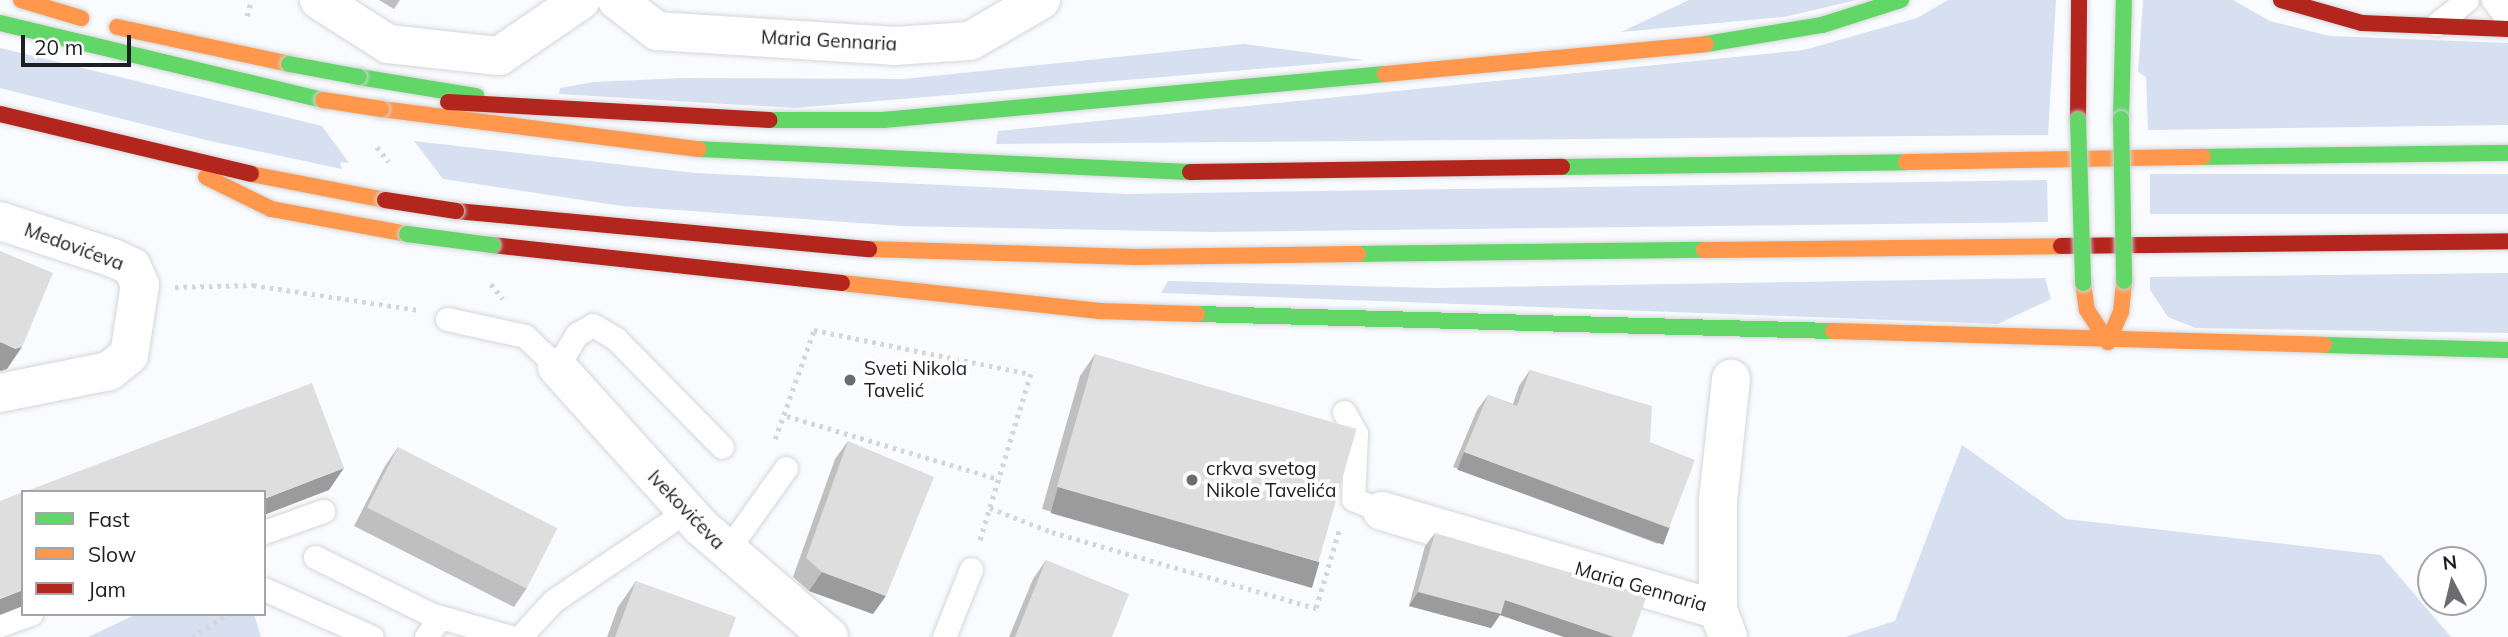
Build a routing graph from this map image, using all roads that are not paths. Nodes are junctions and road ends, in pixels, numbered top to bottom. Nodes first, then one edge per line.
1 (21, 0) edge
2 (319, 0) edge
3 (581, 0) edge
4 (617, 0) edge
5 (1041, 0) edge
6 (1902, 0) edge
7 (2079, 0) edge
8 (2123, 0) edge
9 (2281, 0) edge
10 (2467, 0) edge
11 (2493, 0) edge
12 (2508, 19) edge
13 (90, 21) junction
14 (0, 23) edge
15 (2431, 27) junction
16 (2508, 29) edge
17 (277, 90) junction
18 (509, 101) junction
19 (0, 114) edge
20 (405, 114) junction
21 (2508, 153) edge
22 (185, 161) junction
23 (0, 221) edge
24 (2508, 241) edge
25 (447, 319) road end
26 (2108, 342) junction
27 (2508, 350) edge
28 (557, 367) junction
29 (1731, 379) dead end
30 (0, 393) edge
31 (1344, 412) dead end
32 (722, 447) dead end
33 (786, 468) dead end
34 (1367, 505) joint
35 (323, 511) dead end
36 (685, 512) junction
37 (266, 531) edge
38 (726, 552) junction
39 (315, 557) dead end
40 (975, 558) road end
41 (266, 590) edge
42 (25, 616) edge
43 (440, 618) junction
44 (1723, 624) edge
45 (0, 625) edge
46 (372, 637) edge
47 (426, 637) edge
48 (510, 637) edge
49 (520, 637) edge
50 (829, 637) edge
51 (944, 637) edge

1 - 13 highway
2 - 3 street
4 - 5 street, Maria Gennaria
6 - 18 highway
7 - 26 highway, bridge
8 - 26 highway, bridge
9 - 15 highway
10 - 15 lane
11 - 12 lane
13 - 17 highway
13 - 18 highway, bridge
14 - 17 highway
15 - 16 highway
17 - 20 highway, bridge
18 - 20 highway
19 - 22 highway
20 - 21 highway
22 - 24 highway, bridge
22 - 26 highway, bridge
23 - 30 street, Medovićeva
25 - 28 lane
26 - 27 highway
28 - 32 lane
28 - 36 street, Ivekovićeva
29 - 44 street, Maria Gennaria
31 - 34 lane
33 - 38 lane
34 - 44 street, Maria Gennaria
35 - 37 lane
36 - 38 street, Ivekovićeva
36 - 49 lane
38 - 50 street, Ivekovićeva
39 - 43 lane
40 - 51 lane
41 - 46 lane
42 - 45 lane
43 - 47 lane
43 - 48 lane

